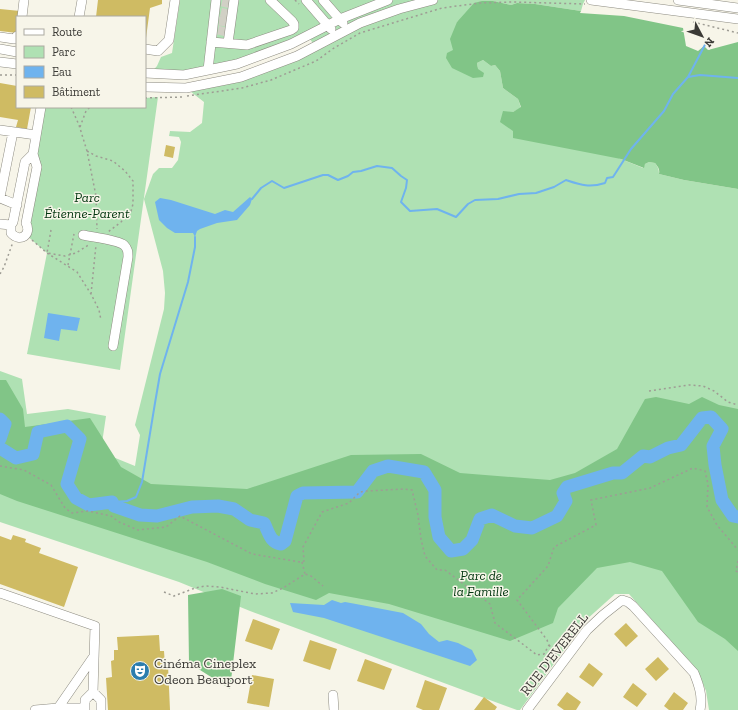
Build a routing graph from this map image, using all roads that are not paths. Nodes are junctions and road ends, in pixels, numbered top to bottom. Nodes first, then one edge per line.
1 (24, 0) edge
2 (82, 0) edge
3 (175, 0) edge
4 (270, 0) edge
5 (306, 0) edge
6 (323, 0) edge
7 (388, 0) edge
8 (433, 0) edge
9 (678, 0) edge
10 (591, 3) edge
11 (738, 8) edge
12 (224, 15) edge
13 (22, 16) edge
14 (79, 16) edge
15 (340, 19) junction
16 (738, 19) edge
17 (328, 25) junction
18 (348, 29) junction
19 (335, 35) junction
20 (0, 37) edge
21 (16, 37) edge
22 (211, 42) junction
23 (228, 43) junction
24 (0, 49) edge
25 (146, 49) edge
26 (16, 52) edge
27 (0, 62) edge
28 (16, 64) edge
29 (208, 70) junction
30 (146, 73) edge
31 (146, 87) edge
32 (41, 108) edge
33 (0, 130) edge
34 (13, 132) junction
35 (36, 135) junction
36 (33, 154) junction
37 (0, 197) edge
38 (17, 205) junction
39 (0, 224) edge
40 (11, 225) junction
41 (78, 235) road end
42 (113, 346) dead end
43 (0, 593) edge
44 (94, 656) junction
45 (94, 692) junction
46 (333, 695) dead end
47 (59, 709) edge
48 (85, 709) edge
49 (39, 710) edge
50 (101, 710) edge
51 (334, 710) edge
52 (527, 710) edge
53 (700, 710) edge

1 - 13 street
2 - 14 street
3 - 25 street
4 - 23 street
5 - 17 street
6 - 15 street
7 - 15 street
8 - 18 street
9 - 11 street
10 - 16 street
12 - 22 street
12 - 23 street
15 - 17 street
15 - 18 street
17 - 19 street
17 - 29 street
18 - 19 street
19 - 31 street
20 - 21 street
22 - 23 street
22 - 29 street
24 - 26 street
27 - 28 street
29 - 30 street
32 - 35 street
33 - 34 street
34 - 35 street
34 - 37 street
35 - 36 street
36 - 38 street
36 - 40 street
37 - 38 street
38 - 40 street
39 - 40 street
41 - 42 street
43 - 44 street
44 - 45 street
44 - 47 street
45 - 48 street
45 - 50 street
46 - 51 street
47 - 48 street
47 - 49 street
52 - 53 street, RUE D'EVERELL

